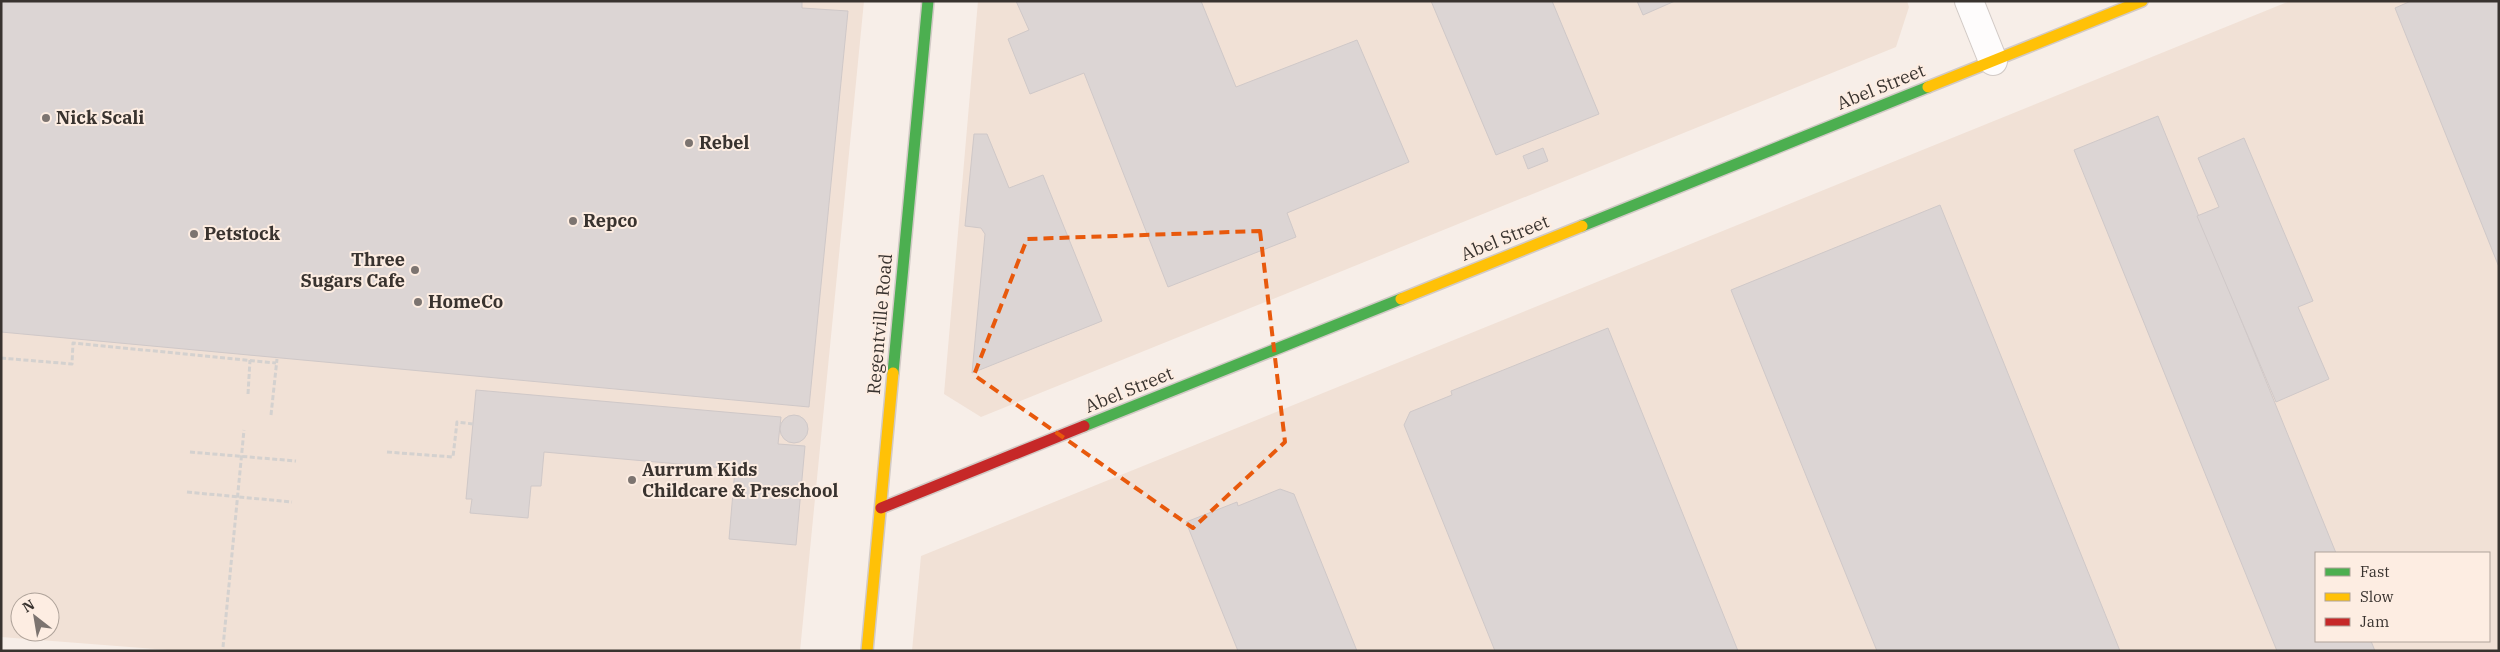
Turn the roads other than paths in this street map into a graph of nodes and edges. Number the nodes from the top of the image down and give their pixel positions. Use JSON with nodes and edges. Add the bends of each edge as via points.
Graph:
{"nodes":[{"id":1,"x":928,"y":1,"type":"edge"},
{"id":2,"x":1969,"y":1,"type":"edge"},
{"id":3,"x":2142,"y":1,"type":"edge"},
{"id":4,"x":1993,"y":61,"type":"junction"},
{"id":5,"x":881,"y":508,"type":"junction"},
{"id":6,"x":867,"y":651,"type":"edge"}],
"edges":[{"from":1,"to":5,"type":"street","name":"Regentville Road"},
{"from":2,"to":4,"type":"street"},
{"from":3,"to":4,"type":"street","name":"Abel Street"},
{"from":4,"to":5,"type":"street","name":"Abel Street"},
{"from":5,"to":6,"type":"street","name":"Regentville Road"}]}
